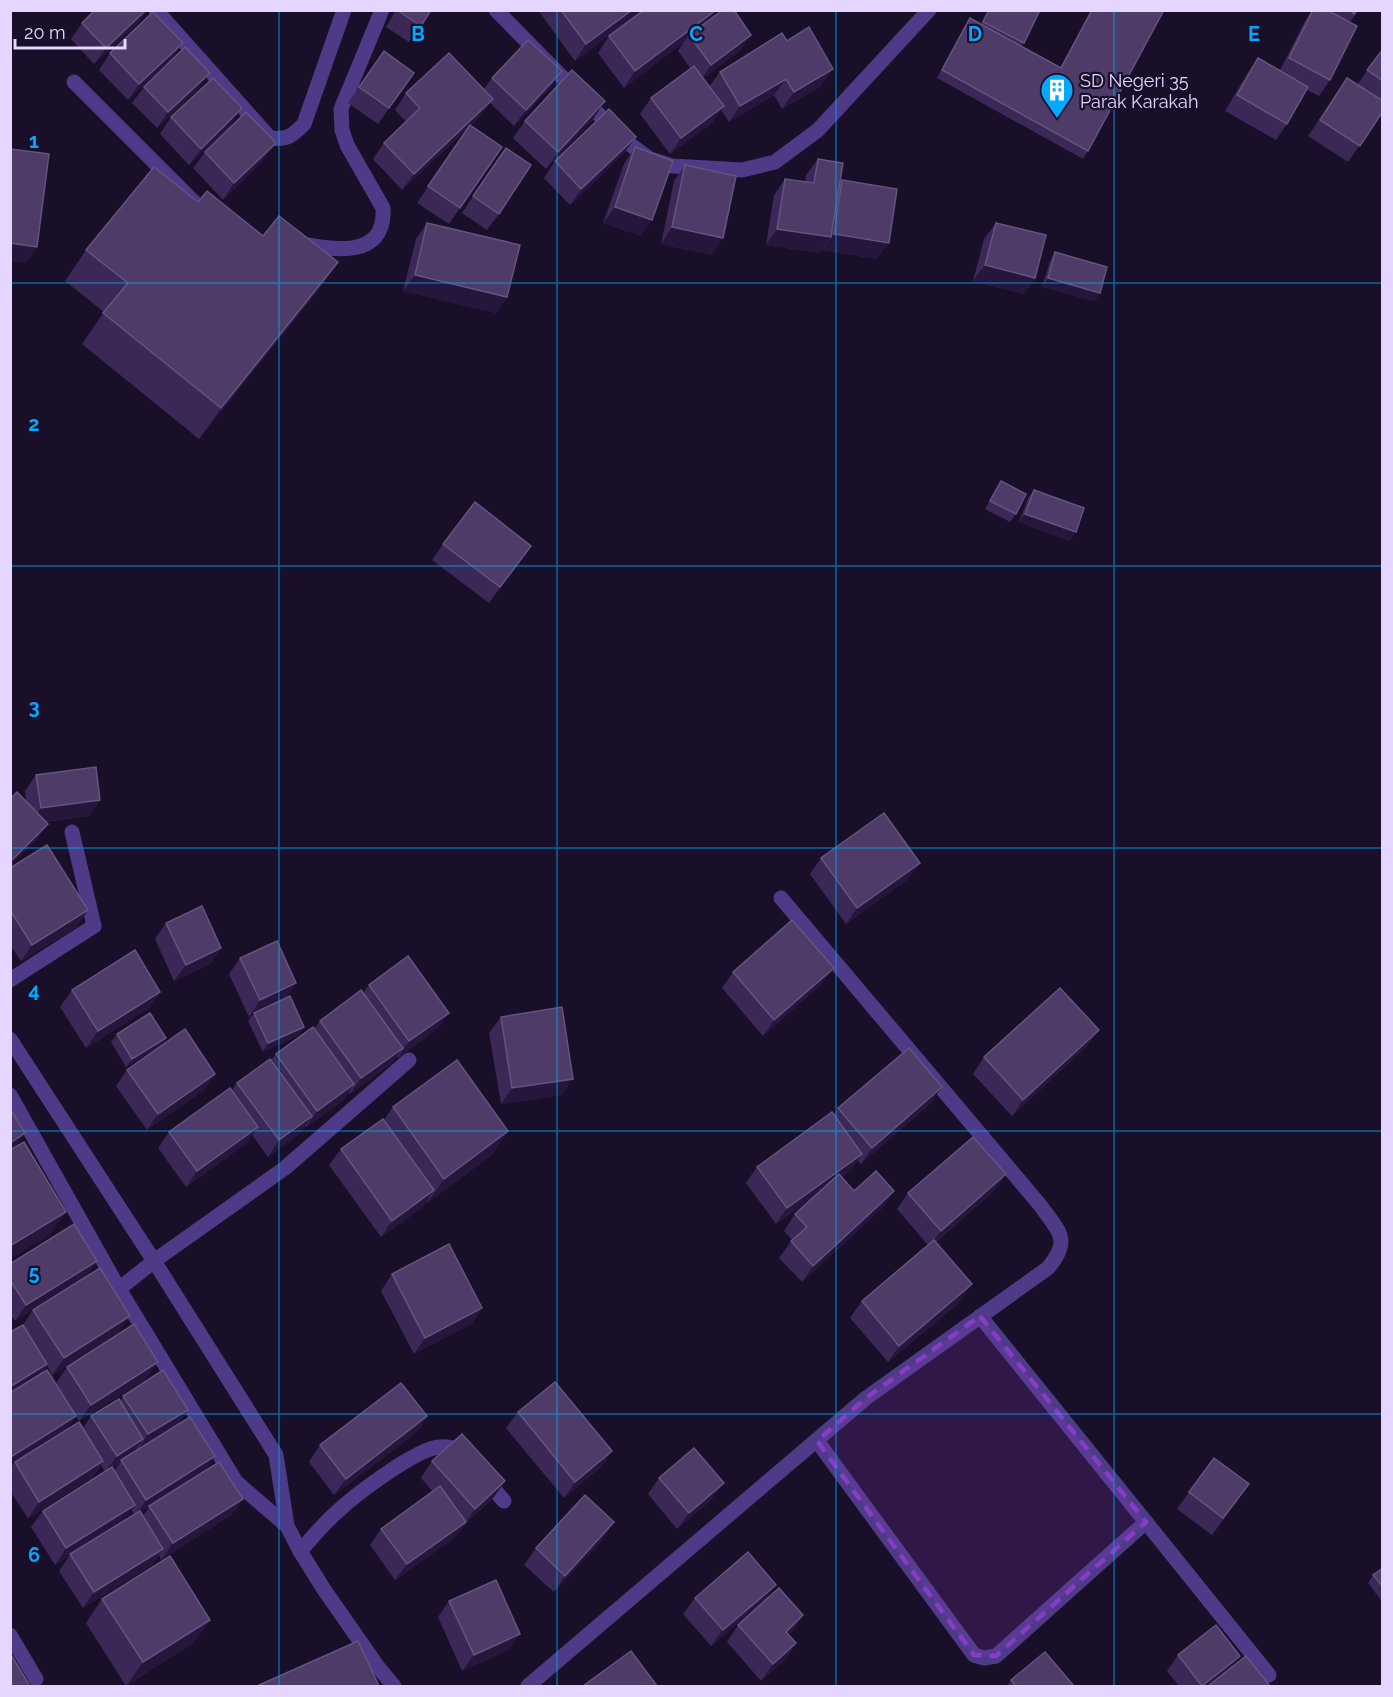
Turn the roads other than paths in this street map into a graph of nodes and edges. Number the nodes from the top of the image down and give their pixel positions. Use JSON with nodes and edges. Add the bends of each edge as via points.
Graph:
{"nodes":[{"id":1,"x":156,"y":10,"type":"edge"},
{"id":2,"x":344,"y":10,"type":"edge"},
{"id":3,"x":382,"y":10,"type":"edge"},
{"id":4,"x":496,"y":10,"type":"edge"},
{"id":5,"x":929,"y":10,"type":"edge"},
{"id":6,"x":74,"y":82,"type":"dead end"},
{"id":7,"x":207,"y":215,"type":"edge"},
{"id":8,"x":286,"y":241,"type":"edge"},
{"id":9,"x":72,"y":832,"type":"dead end"},
{"id":10,"x":781,"y":898,"type":"dead end"},
{"id":11,"x":10,"y":980,"type":"edge"},
{"id":12,"x":10,"y":1038,"type":"edge"},
{"id":13,"x":409,"y":1060,"type":"edge"},
{"id":14,"x":10,"y":1095,"type":"edge"},
{"id":15,"x":154,"y":1261,"type":"junction"},
{"id":16,"x":119,"y":1289,"type":"junction"},
{"id":17,"x":980,"y":1316,"type":"junction"},
{"id":18,"x":817,"y":1441,"type":"junction"},
{"id":19,"x":504,"y":1501,"type":"edge"},
{"id":20,"x":1146,"y":1522,"type":"junction"},
{"id":21,"x":286,"y":1526,"type":"junction"},
{"id":22,"x":300,"y":1551,"type":"junction"},
{"id":23,"x":10,"y":1635,"type":"edge"},
{"id":24,"x":1269,"y":1675,"type":"dead end"},
{"id":25,"x":36,"y":1679,"type":"dead end"},
{"id":26,"x":394,"y":1686,"type":"edge"},
{"id":27,"x":528,"y":1686,"type":"edge"}],
"edges":[{"from":1,"to":2,"type":"street","via":[[270,138],[283,139],[294,135],[304,124]]},
{"from":3,"to":8,"type":"street","via":[[341,110],[347,145],[383,208],[381,230],[369,242],[343,250]]},
{"from":4,"to":5,"type":"street","via":[[624,140],[650,159],[672,166],[742,170],[775,162],[818,130]]},
{"from":6,"to":7,"type":"street"},
{"from":9,"to":11,"type":"street","via":[[94,926]]},
{"from":10,"to":17,"type":"street","via":[[1040,1206],[1061,1237],[1061,1249],[1048,1268]]},
{"from":12,"to":15,"type":"street"},
{"from":13,"to":15,"type":"street","via":[[285,1168]]},
{"from":14,"to":16,"type":"street"},
{"from":15,"to":16,"type":"street"},
{"from":15,"to":21,"type":"street","via":[[276,1455]]},
{"from":16,"to":21,"type":"street","via":[[236,1482]]},
{"from":17,"to":18,"type":"street","via":[[866,1398]]},
{"from":17,"to":20,"type":"street"},
{"from":18,"to":20,"type":"street","via":[[974,1655],[984,1658],[996,1656]]},
{"from":18,"to":27,"type":"street"},
{"from":19,"to":22,"type":"street","via":[[461,1452],[439,1447],[398,1465],[339,1510]]},
{"from":20,"to":24,"type":"street"},
{"from":21,"to":22,"type":"street"},
{"from":22,"to":26,"type":"street"},
{"from":23,"to":25,"type":"street"}]}
